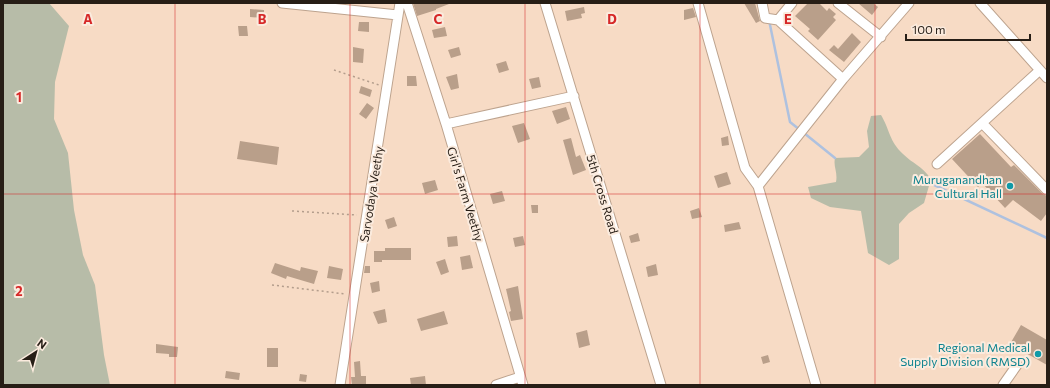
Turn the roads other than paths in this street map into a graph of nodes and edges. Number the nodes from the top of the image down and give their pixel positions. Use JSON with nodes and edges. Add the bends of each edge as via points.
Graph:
{"nodes":[{"id":1,"x":282,"y":3,"type":"edge"},
{"id":2,"x":400,"y":3,"type":"edge"},
{"id":3,"x":407,"y":3,"type":"edge"},
{"id":4,"x":545,"y":3,"type":"edge"},
{"id":5,"x":698,"y":3,"type":"edge"},
{"id":6,"x":762,"y":3,"type":"edge"},
{"id":7,"x":792,"y":3,"type":"edge"},
{"id":8,"x":838,"y":3,"type":"edge"},
{"id":9,"x":909,"y":3,"type":"edge"},
{"id":10,"x":980,"y":3,"type":"edge"},
{"id":11,"x":398,"y":15,"type":"junction"},
{"id":12,"x":778,"y":20,"type":"junction"},
{"id":13,"x":881,"y":37,"type":"junction"},
{"id":14,"x":1040,"y":70,"type":"junction"},
{"id":15,"x":1047,"y":78,"type":"edge"},
{"id":16,"x":843,"y":79,"type":"junction"},
{"id":17,"x":574,"y":96,"type":"junction"},
{"id":18,"x":982,"y":123,"type":"junction"},
{"id":19,"x":446,"y":124,"type":"junction"},
{"id":20,"x":937,"y":164,"type":"dead end"},
{"id":21,"x":758,"y":186,"type":"junction"},
{"id":22,"x":1047,"y":190,"type":"edge"},
{"id":23,"x":1017,"y":365,"type":"dead end"},
{"id":24,"x":522,"y":381,"type":"edge"},
{"id":25,"x":340,"y":385,"type":"edge"},
{"id":26,"x":496,"y":385,"type":"edge"},
{"id":27,"x":661,"y":385,"type":"edge"},
{"id":28,"x":816,"y":385,"type":"edge"},
{"id":29,"x":1003,"y":385,"type":"edge"}],
"edges":[{"from":1,"to":11,"type":"street"},
{"from":2,"to":11,"type":"street","name":"Sarvodaya Veethy"},
{"from":3,"to":19,"type":"street","name":"Girl's Farm Veethy"},
{"from":4,"to":17,"type":"street","name":"5th Cross Road"},
{"from":5,"to":21,"type":"street","via":[[746,168]]},
{"from":6,"to":12,"type":"street","via":[[765,18]]},
{"from":7,"to":12,"type":"street"},
{"from":8,"to":13,"type":"street"},
{"from":9,"to":13,"type":"street"},
{"from":10,"to":14,"type":"street"},
{"from":11,"to":25,"type":"street","name":"Sarvodaya Veethy"},
{"from":12,"to":16,"type":"street"},
{"from":13,"to":16,"type":"street"},
{"from":14,"to":15,"type":"street"},
{"from":14,"to":18,"type":"street"},
{"from":16,"to":21,"type":"street"},
{"from":17,"to":19,"type":"street"},
{"from":17,"to":27,"type":"street","name":"5th Cross Road"},
{"from":18,"to":20,"type":"street"},
{"from":18,"to":22,"type":"street"},
{"from":19,"to":24,"type":"street","name":"Girl's Farm Veethy"},
{"from":21,"to":28,"type":"street"},
{"from":23,"to":29,"type":"street"},
{"from":24,"to":26,"type":"street"}]}
